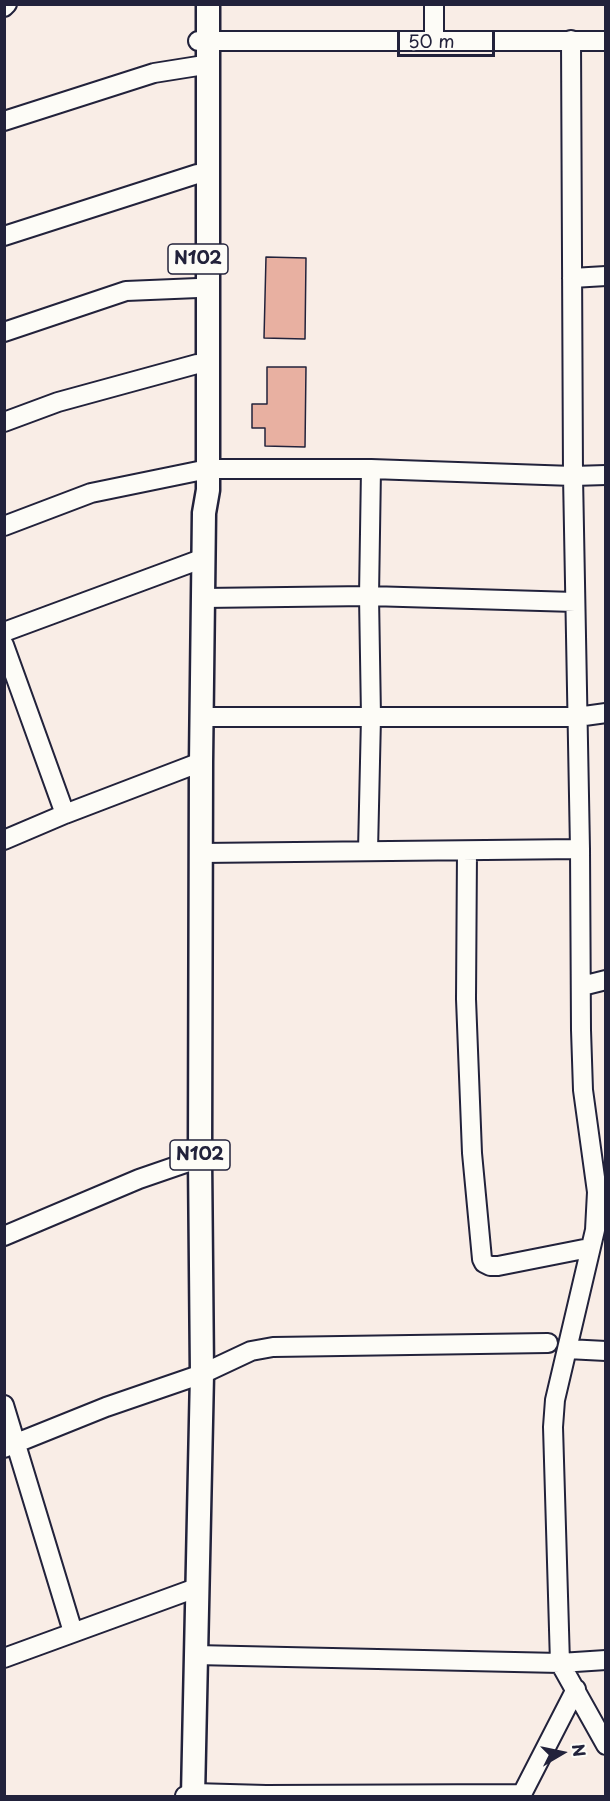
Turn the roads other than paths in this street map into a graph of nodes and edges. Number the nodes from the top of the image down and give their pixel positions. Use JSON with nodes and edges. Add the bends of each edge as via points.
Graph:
{"nodes":[{"id":1,"x":198,"y":4,"type":"edge"},
{"id":2,"x":208,"y":4,"type":"edge"},
{"id":3,"x":434,"y":4,"type":"edge"},
{"id":4,"x":434,"y":40,"type":"junction"},
{"id":5,"x":571,"y":40,"type":"junction"},
{"id":6,"x":203,"y":41,"type":"junction"},
{"id":7,"x":606,"y":41,"type":"edge"},
{"id":8,"x":198,"y":66,"type":"junction"},
{"id":9,"x":4,"y":121,"type":"edge"},
{"id":10,"x":197,"y":174,"type":"junction"},
{"id":11,"x":4,"y":236,"type":"edge"},
{"id":12,"x":606,"y":276,"type":"edge"},
{"id":13,"x":572,"y":278,"type":"junction"},
{"id":14,"x":198,"y":288,"type":"junction"},
{"id":15,"x":4,"y":332,"type":"edge"},
{"id":16,"x":197,"y":364,"type":"junction"},
{"id":17,"x":4,"y":422,"type":"edge"},
{"id":18,"x":371,"y":469,"type":"junction"},
{"id":19,"x":202,"y":470,"type":"junction"},
{"id":20,"x":606,"y":475,"type":"edge"},
{"id":21,"x":573,"y":476,"type":"junction"},
{"id":22,"x":4,"y":526,"type":"edge"},
{"id":23,"x":204,"y":558,"type":"junction"},
{"id":24,"x":369,"y":596,"type":"junction"},
{"id":25,"x":203,"y":598,"type":"junction"},
{"id":26,"x":575,"y":602,"type":"junction"},
{"id":27,"x":4,"y":632,"type":"edge"},
{"id":28,"x":4,"y":645,"type":"edge"},
{"id":29,"x":606,"y":713,"type":"edge"},
{"id":30,"x":201,"y":717,"type":"junction"},
{"id":31,"x":371,"y":717,"type":"junction"},
{"id":32,"x":577,"y":717,"type":"junction"},
{"id":33,"x":201,"y":762,"type":"junction"},
{"id":34,"x":65,"y":814,"type":"junction"},
{"id":35,"x":4,"y":840,"type":"edge"},
{"id":36,"x":580,"y":849,"type":"junction"},
{"id":37,"x":368,"y":851,"type":"junction"},
{"id":38,"x":467,"y":851,"type":"junction"},
{"id":39,"x":201,"y":853,"type":"junction"},
{"id":40,"x":606,"y":980,"type":"edge"},
{"id":41,"x":582,"y":986,"type":"junction"},
{"id":42,"x":200,"y":1158,"type":"junction"},
{"id":43,"x":601,"y":1192,"type":"edge"},
{"id":44,"x":600,"y":1231,"type":"edge"},
{"id":45,"x":4,"y":1236,"type":"edge"},
{"id":46,"x":589,"y":1248,"type":"junction"},
{"id":47,"x":548,"y":1343,"type":"dead end"},
{"id":48,"x":567,"y":1349,"type":"junction"},
{"id":49,"x":606,"y":1351,"type":"edge"},
{"id":50,"x":202,"y":1374,"type":"junction"},
{"id":51,"x":4,"y":1405,"type":"edge"},
{"id":52,"x":11,"y":1445,"type":"edge"},
{"id":53,"x":196,"y":1588,"type":"junction"},
{"id":54,"x":73,"y":1632,"type":"junction"},
{"id":55,"x":195,"y":1655,"type":"junction"},
{"id":56,"x":4,"y":1658,"type":"edge"},
{"id":57,"x":606,"y":1660,"type":"edge"},
{"id":58,"x":560,"y":1663,"type":"junction"},
{"id":59,"x":576,"y":1689,"type":"junction"},
{"id":60,"x":606,"y":1745,"type":"edge"},
{"id":61,"x":190,"y":1795,"type":"edge"},
{"id":62,"x":522,"y":1795,"type":"edge"}],
"edges":[{"from":1,"to":6,"type":"main road","number":"N102"},
{"from":2,"to":6,"type":"main road","number":"N102"},
{"from":3,"to":4,"type":"street"},
{"from":4,"to":5,"type":"street"},
{"from":4,"to":6,"type":"street"},
{"from":5,"to":7,"type":"street"},
{"from":5,"to":13,"type":"street"},
{"from":6,"to":8,"type":"main road","number":"N102"},
{"from":6,"to":19,"type":"main road","number":"N102"},
{"from":8,"to":9,"type":"street","via":[[154,73]]},
{"from":8,"to":10,"type":"main road","number":"N102"},
{"from":10,"to":11,"type":"street"},
{"from":10,"to":14,"type":"main road","number":"N102"},
{"from":12,"to":13,"type":"street"},
{"from":13,"to":21,"type":"street"},
{"from":14,"to":15,"type":"street","via":[[126,291]]},
{"from":14,"to":16,"type":"main road","number":"N102"},
{"from":16,"to":17,"type":"street","via":[[58,402]]},
{"from":16,"to":19,"type":"main road","number":"N102"},
{"from":18,"to":19,"type":"street"},
{"from":18,"to":21,"type":"street"},
{"from":18,"to":24,"type":"street"},
{"from":19,"to":22,"type":"street","via":[[91,492]]},
{"from":19,"to":23,"type":"main road","number":"N102","via":[[197,491],[204,513]]},
{"from":20,"to":21,"type":"street"},
{"from":21,"to":26,"type":"street"},
{"from":23,"to":25,"type":"main road","number":"N102"},
{"from":23,"to":27,"type":"street"},
{"from":24,"to":25,"type":"street"},
{"from":24,"to":26,"type":"street"},
{"from":24,"to":31,"type":"street"},
{"from":25,"to":30,"type":"main road","number":"N102"},
{"from":26,"to":32,"type":"street"},
{"from":28,"to":34,"type":"street"},
{"from":29,"to":32,"type":"street"},
{"from":30,"to":31,"type":"street"},
{"from":30,"to":33,"type":"main road","number":"N102"},
{"from":31,"to":32,"type":"street"},
{"from":31,"to":37,"type":"street"},
{"from":32,"to":36,"type":"street"},
{"from":33,"to":34,"type":"street"},
{"from":33,"to":39,"type":"main road","number":"N102"},
{"from":34,"to":35,"type":"street"},
{"from":36,"to":38,"type":"street"},
{"from":36,"to":41,"type":"street"},
{"from":37,"to":38,"type":"street"},
{"from":37,"to":39,"type":"street"},
{"from":38,"to":46,"type":"street","via":[[466,999],[472,1153],[482,1259],[490,1266],[498,1266]]},
{"from":39,"to":42,"type":"main road","number":"N102"},
{"from":40,"to":41,"type":"street"},
{"from":41,"to":43,"type":"street","via":[[584,1090]]},
{"from":42,"to":45,"type":"street","via":[[139,1179]]},
{"from":42,"to":50,"type":"main road","number":"N102"},
{"from":43,"to":44,"type":"street"},
{"from":44,"to":46,"type":"street"},
{"from":46,"to":48,"type":"street"},
{"from":47,"to":50,"type":"street","via":[[273,1347],[251,1351]]},
{"from":48,"to":49,"type":"street"},
{"from":48,"to":58,"type":"street","via":[[553,1427]]},
{"from":50,"to":52,"type":"street"},
{"from":50,"to":53,"type":"main road","number":"N102"},
{"from":51,"to":52,"type":"street"},
{"from":52,"to":54,"type":"street"},
{"from":53,"to":54,"type":"street"},
{"from":53,"to":55,"type":"main road","number":"N102"},
{"from":54,"to":56,"type":"street"},
{"from":55,"to":58,"type":"street"},
{"from":55,"to":61,"type":"main road","number":"N102"},
{"from":57,"to":58,"type":"street"},
{"from":58,"to":59,"type":"street"},
{"from":59,"to":60,"type":"street"},
{"from":59,"to":62,"type":"street"},
{"from":61,"to":62,"type":"street"}]}
